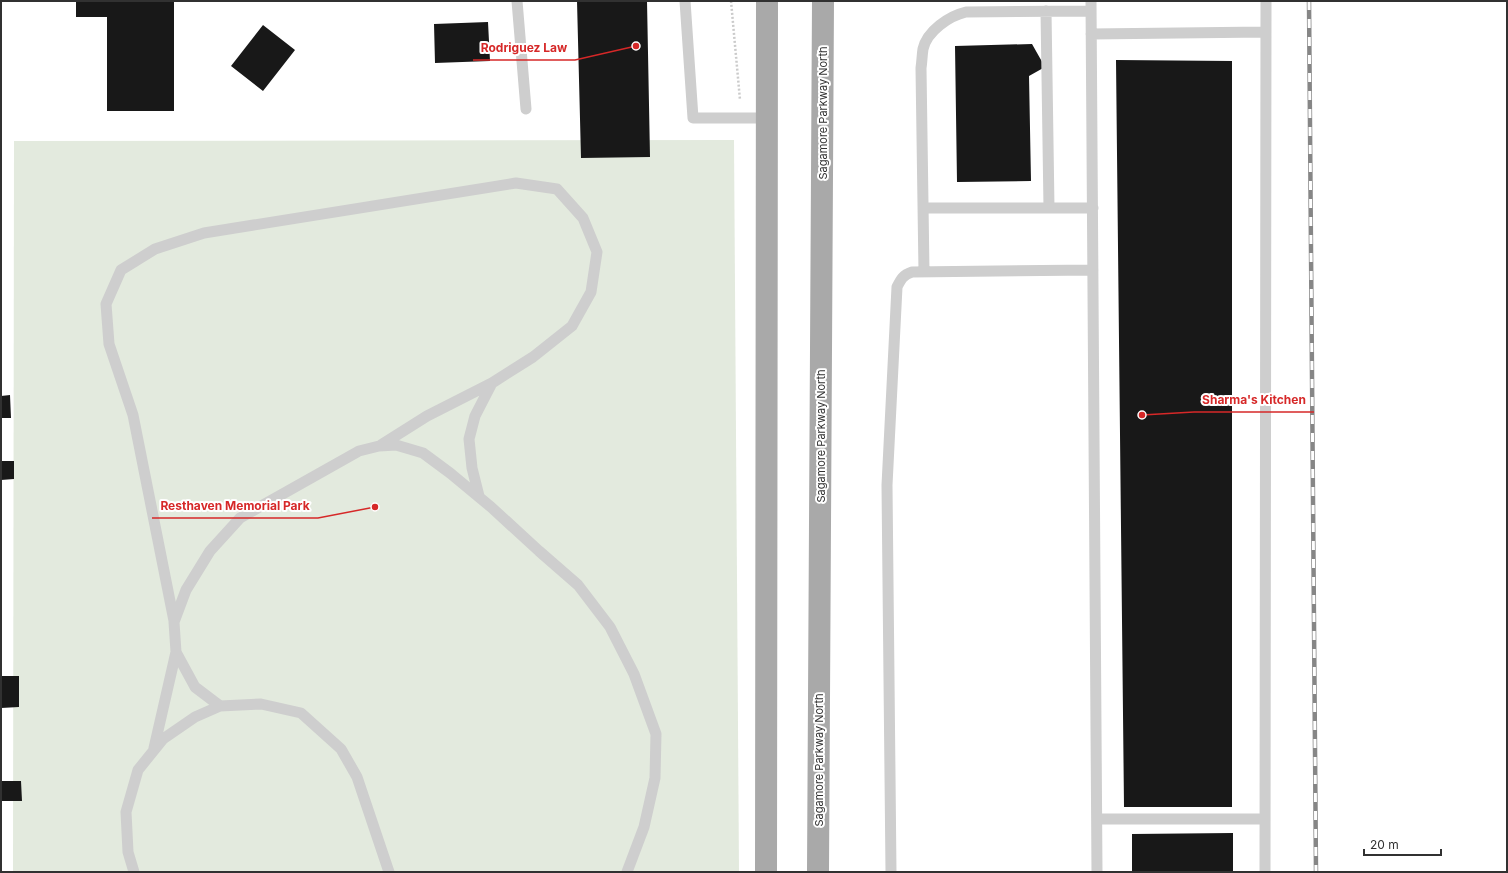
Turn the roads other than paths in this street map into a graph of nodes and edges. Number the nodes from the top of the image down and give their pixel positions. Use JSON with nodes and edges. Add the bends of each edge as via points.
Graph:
{"nodes":[{"id":1,"x":517,"y":1,"type":"edge"},
{"id":2,"x":685,"y":1,"type":"edge"},
{"id":3,"x":767,"y":1,"type":"edge"},
{"id":4,"x":824,"y":1,"type":"edge"},
{"id":5,"x":1266,"y":1,"type":"edge"},
{"id":6,"x":1091,"y":6,"type":"edge"},
{"id":7,"x":1046,"y":11,"type":"junction"},
{"id":8,"x":1265,"y":32,"type":"junction"},
{"id":9,"x":1091,"y":34,"type":"junction"},
{"id":10,"x":526,"y":109,"type":"dead end"},
{"id":11,"x":767,"y":118,"type":"junction"},
{"id":12,"x":923,"y":208,"type":"junction"},
{"id":13,"x":1049,"y":208,"type":"junction"},
{"id":14,"x":1092,"y":208,"type":"junction"},
{"id":15,"x":1093,"y":270,"type":"junction"},
{"id":16,"x":924,"y":272,"type":"junction"},
{"id":17,"x":492,"y":383,"type":"junction"},
{"id":18,"x":379,"y":446,"type":"junction"},
{"id":19,"x":479,"y":496,"type":"junction"},
{"id":20,"x":174,"y":622,"type":"junction"},
{"id":21,"x":176,"y":652,"type":"junction"},
{"id":22,"x":220,"y":706,"type":"junction"},
{"id":23,"x":154,"y":751,"type":"junction"},
{"id":24,"x":1097,"y":819,"type":"junction"},
{"id":25,"x":1265,"y":819,"type":"junction"},
{"id":26,"x":134,"y":872,"type":"edge"},
{"id":27,"x":389,"y":872,"type":"edge"},
{"id":28,"x":627,"y":872,"type":"edge"},
{"id":29,"x":766,"y":872,"type":"edge"},
{"id":30,"x":818,"y":872,"type":"edge"},
{"id":31,"x":891,"y":872,"type":"edge"},
{"id":32,"x":1098,"y":872,"type":"edge"},
{"id":33,"x":1265,"y":872,"type":"edge"}],
"edges":[{"from":1,"to":10,"type":"lane"},
{"from":2,"to":11,"type":"lane","via":[[693,118]]},
{"from":3,"to":11,"type":"main road"},
{"from":4,"to":30,"type":"main road","name":"Sagamore Parkway North"},
{"from":5,"to":8,"type":"lane"},
{"from":6,"to":7,"type":"lane"},
{"from":6,"to":9,"type":"lane"},
{"from":7,"to":12,"type":"lane","via":[[966,12],[946,20],[932,33],[923,48],[921,68]]},
{"from":7,"to":13,"type":"lane"},
{"from":8,"to":9,"type":"lane"},
{"from":8,"to":25,"type":"lane"},
{"from":9,"to":14,"type":"lane"},
{"from":11,"to":29,"type":"main road"},
{"from":12,"to":13,"type":"lane"},
{"from":12,"to":16,"type":"lane"},
{"from":13,"to":14,"type":"lane"},
{"from":14,"to":15,"type":"lane"},
{"from":15,"to":16,"type":"lane"},
{"from":15,"to":24,"type":"lane"},
{"from":16,"to":31,"type":"lane","via":[[905,274],[897,287],[887,485]]},
{"from":17,"to":18,"type":"lane","via":[[427,416]]},
{"from":17,"to":19,"type":"lane","via":[[474,416],[469,439],[472,468]]},
{"from":17,"to":20,"type":"lane","via":[[533,357],[572,326],[591,292],[597,252],[582,218],[558,190],[516,183],[204,233],[155,249],[121,270],[106,304],[109,344],[133,415]]},
{"from":18,"to":19,"type":"lane","via":[[396,445],[422,453]]},
{"from":18,"to":20,"type":"lane","via":[[353,454],[240,518],[210,551],[186,590]]},
{"from":19,"to":28,"type":"lane","via":[[578,585],[610,627],[634,674],[656,734],[655,778],[644,827]]},
{"from":20,"to":21,"type":"lane"},
{"from":21,"to":22,"type":"lane","via":[[195,687]]},
{"from":21,"to":23,"type":"lane"},
{"from":22,"to":23,"type":"lane","via":[[195,717],[163,739]]},
{"from":22,"to":27,"type":"lane","via":[[261,704],[301,713],[341,749],[357,777]]},
{"from":23,"to":26,"type":"lane","via":[[138,770],[126,812],[128,852]]},
{"from":24,"to":25,"type":"lane"},
{"from":24,"to":32,"type":"lane"},
{"from":25,"to":33,"type":"lane"}]}
